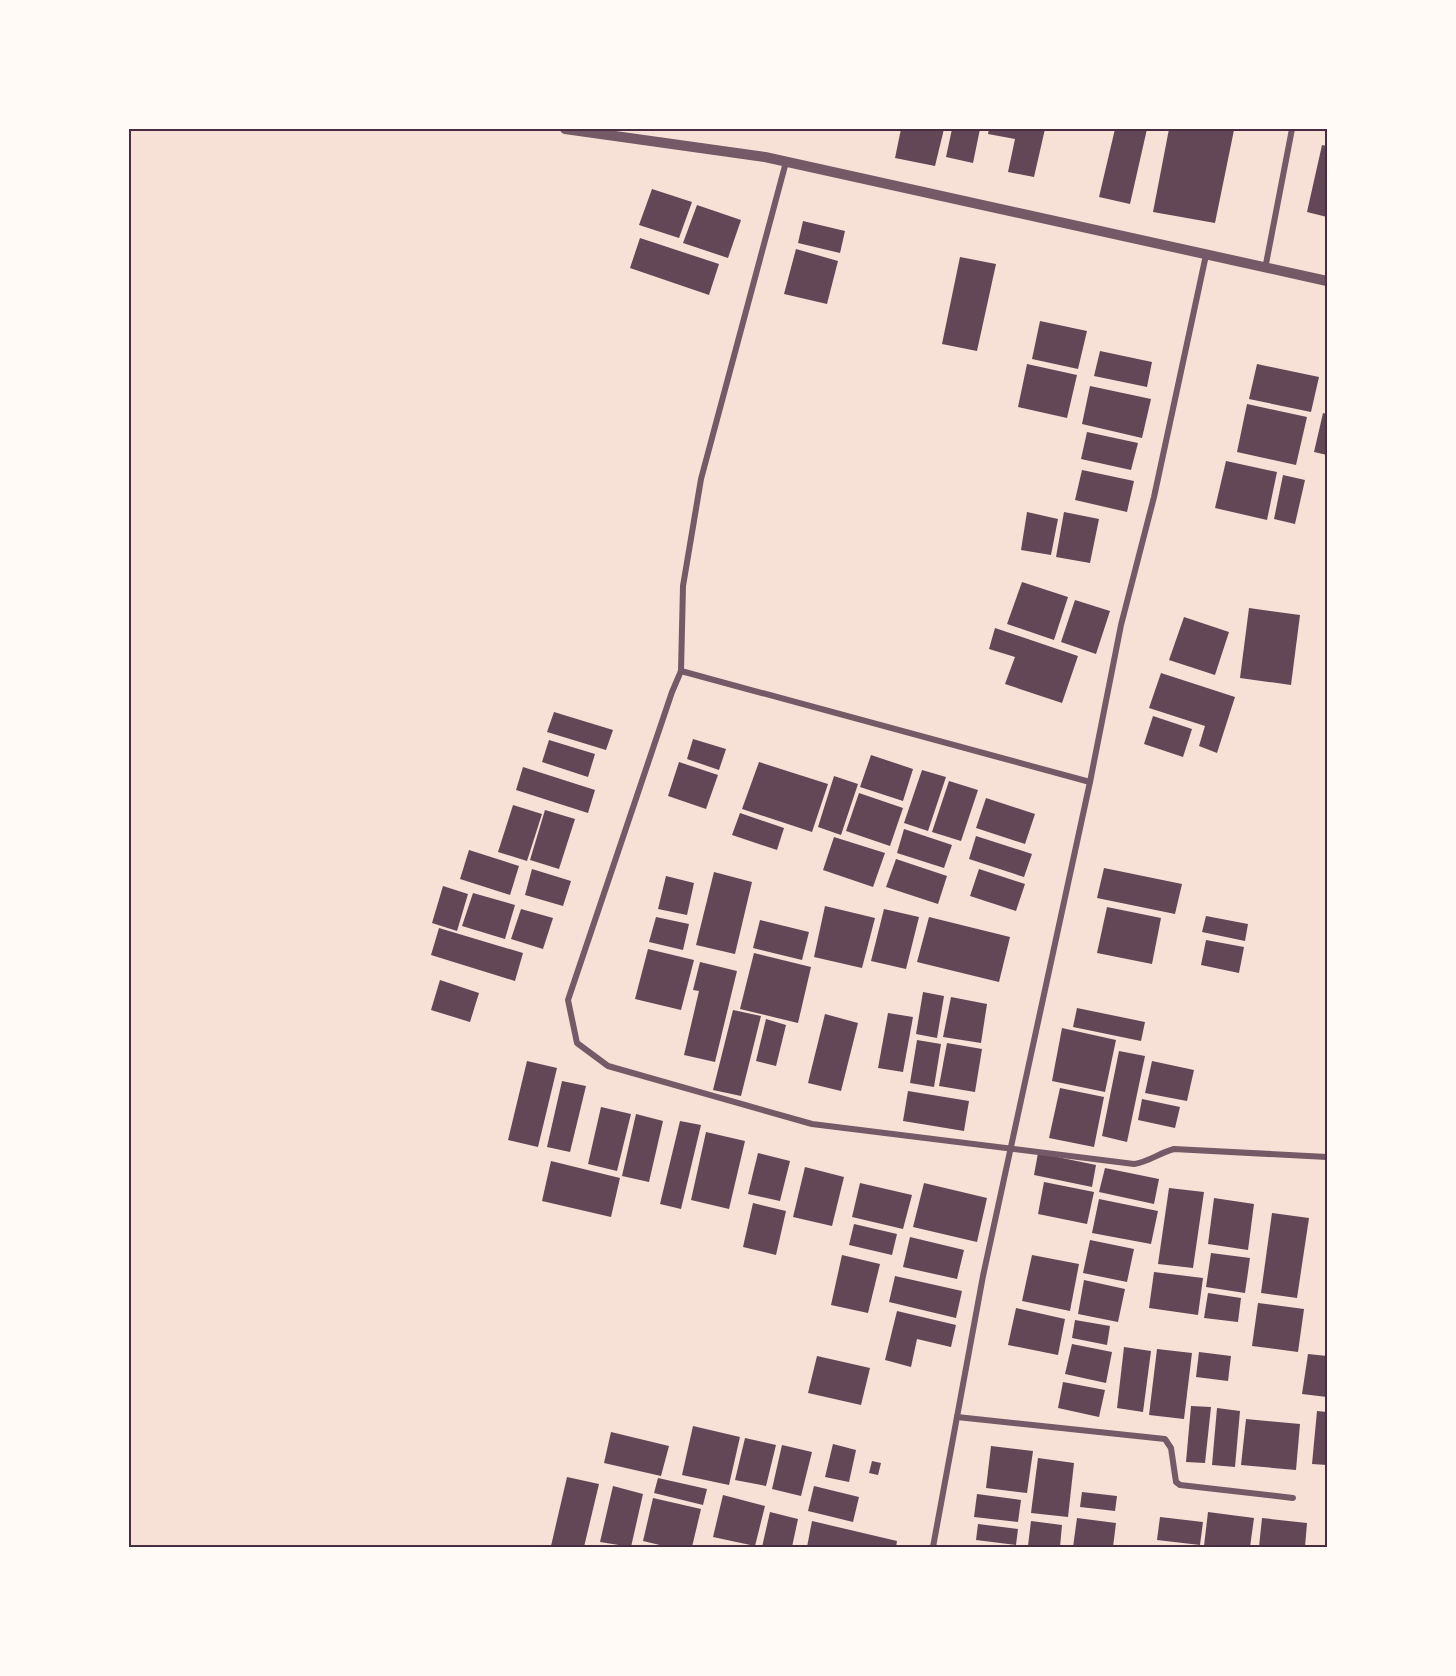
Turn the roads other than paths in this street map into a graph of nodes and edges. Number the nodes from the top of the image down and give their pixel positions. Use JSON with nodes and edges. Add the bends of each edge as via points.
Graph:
{"nodes":[{"id":1,"x":565,"y":129,"type":"edge"},
{"id":2,"x":1292,"y":129,"type":"edge"},
{"id":3,"x":786,"y":162,"type":"junction"},
{"id":4,"x":1206,"y":255,"type":"junction"},
{"id":5,"x":1265,"y":269,"type":"junction"},
{"id":6,"x":1327,"y":281,"type":"edge"},
{"id":7,"x":681,"y":671,"type":"junction"},
{"id":8,"x":1090,"y":782,"type":"junction"},
{"id":9,"x":1012,"y":1147,"type":"junction"},
{"id":10,"x":1327,"y":1157,"type":"edge"},
{"id":11,"x":957,"y":1418,"type":"junction"},
{"id":12,"x":1293,"y":1498,"type":"dead end"},
{"id":13,"x":933,"y":1547,"type":"edge"}],
"edges":[{"from":1,"to":3,"type":"street"},
{"from":2,"to":5,"type":"street"},
{"from":3,"to":4,"type":"street"},
{"from":3,"to":7,"type":"street","via":[[701,479],[683,586]]},
{"from":4,"to":5,"type":"street"},
{"from":4,"to":8,"type":"street","via":[[1154,497],[1121,625]]},
{"from":5,"to":6,"type":"street"},
{"from":7,"to":8,"type":"street"},
{"from":7,"to":9,"type":"street","via":[[568,1000],[577,1043],[608,1066],[812,1124]]},
{"from":8,"to":9,"type":"street"},
{"from":9,"to":10,"type":"street","via":[[1134,1164],[1174,1149]]},
{"from":9,"to":11,"type":"street"},
{"from":11,"to":12,"type":"street","via":[[1165,1440],[1171,1448],[1176,1482],[1180,1485]]},
{"from":11,"to":13,"type":"street"}]}
